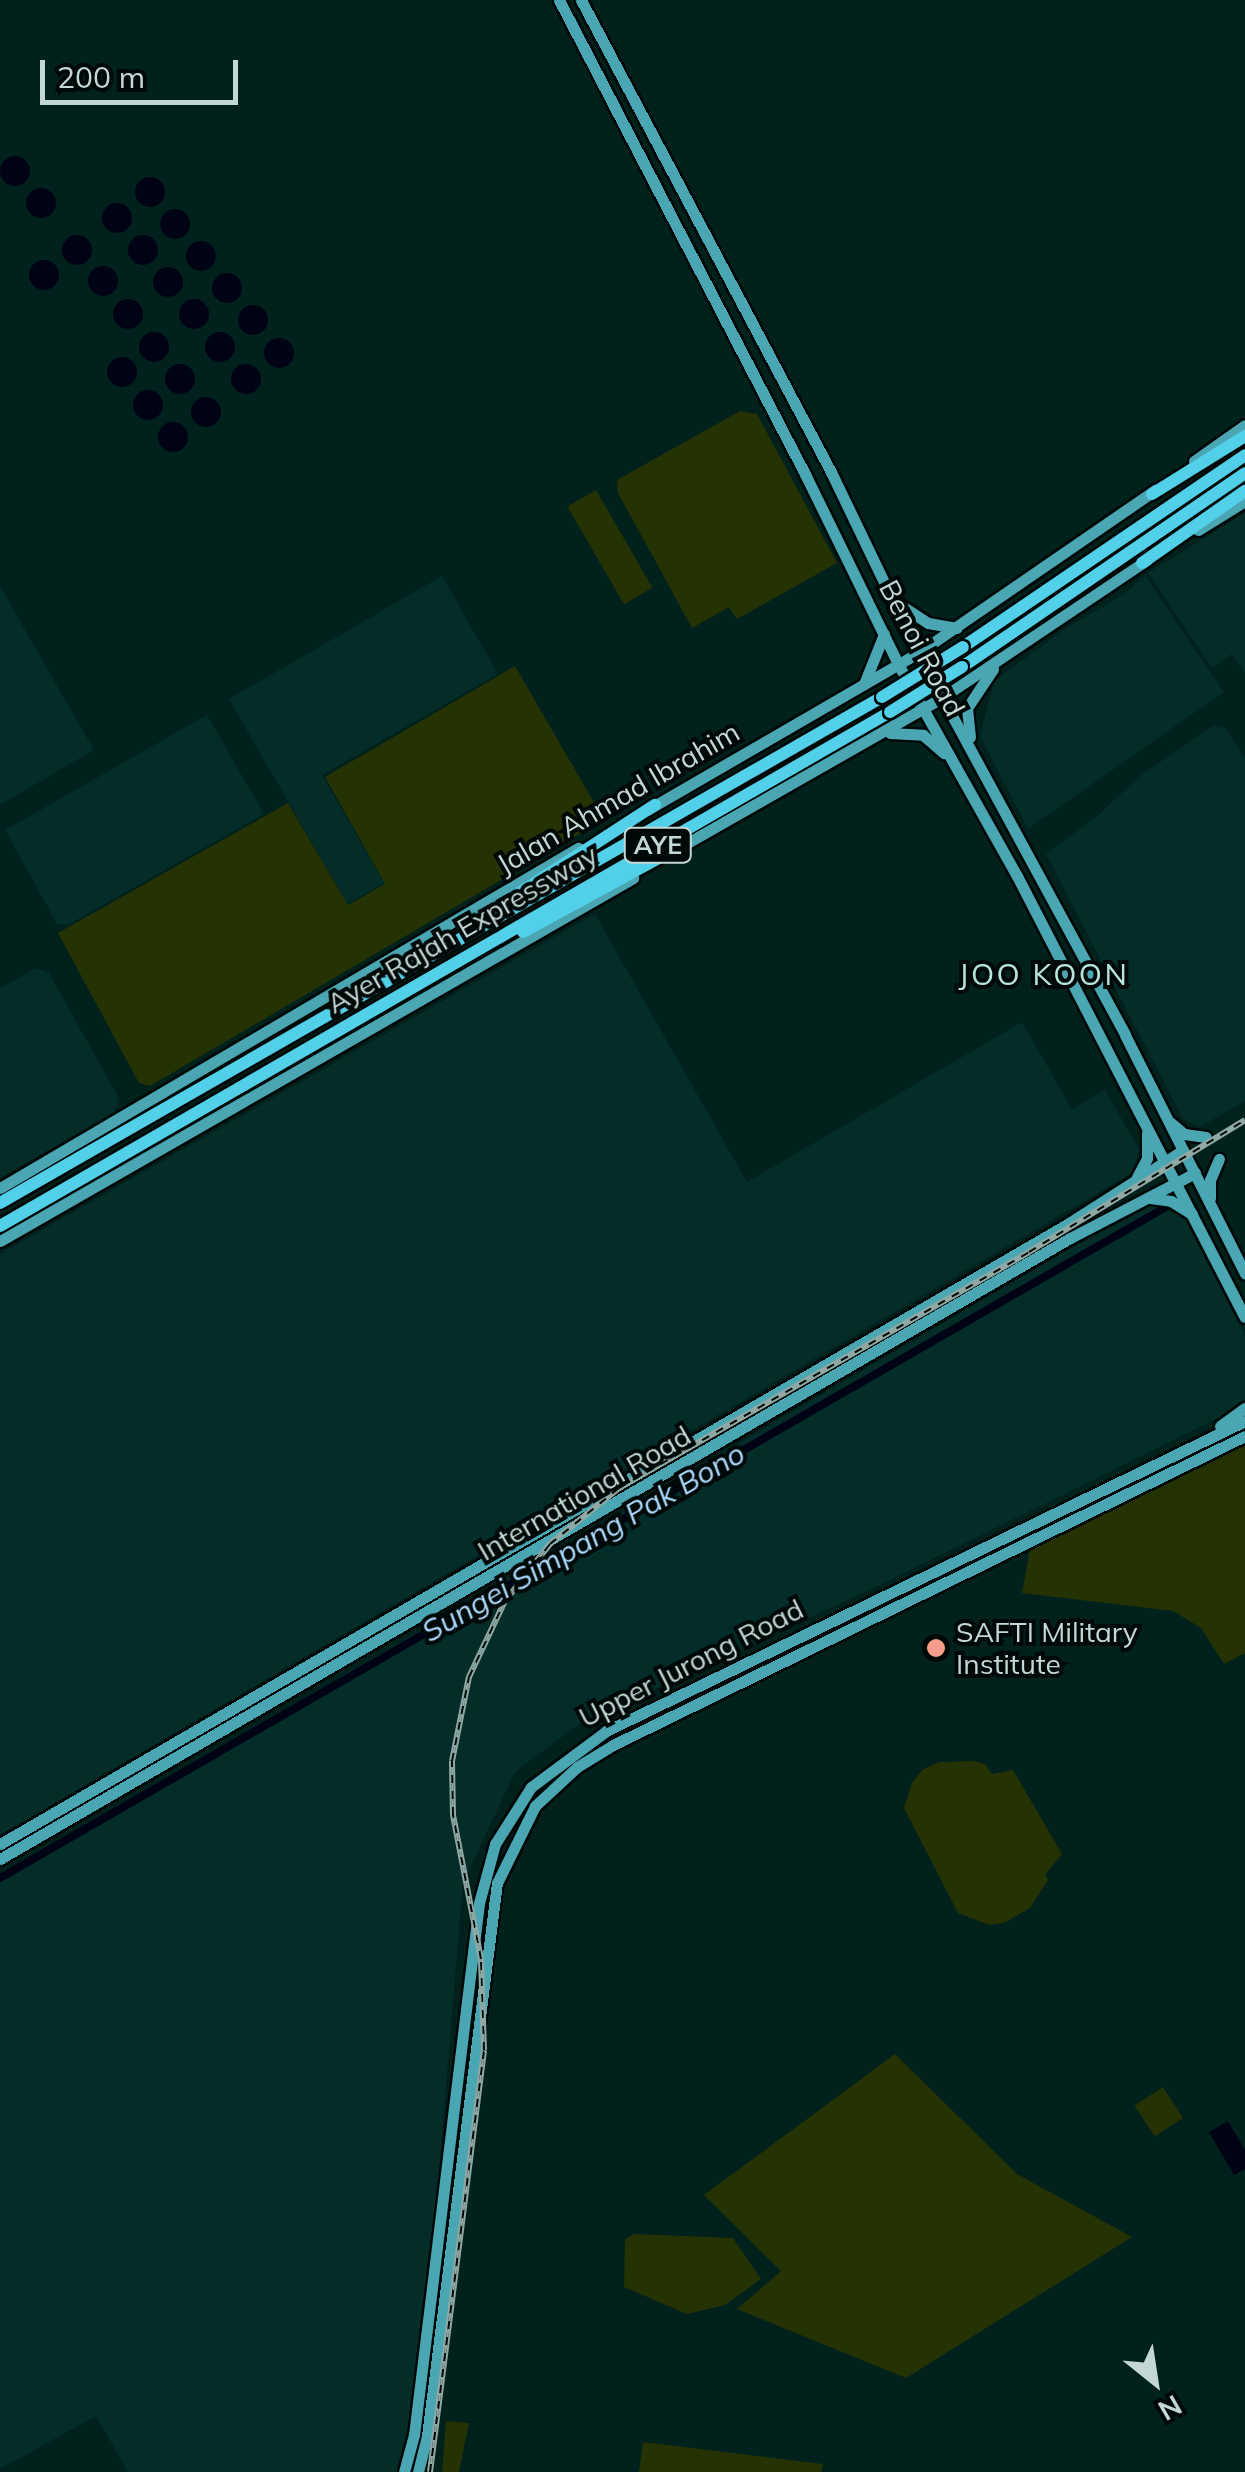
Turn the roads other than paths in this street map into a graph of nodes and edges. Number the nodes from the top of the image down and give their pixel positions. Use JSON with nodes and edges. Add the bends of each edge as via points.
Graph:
{"nodes":[{"id":1,"x":559,"y":0,"type":"edge"},
{"id":2,"x":581,"y":0,"type":"edge"},
{"id":3,"x":1245,"y":426,"type":"edge"},
{"id":4,"x":1245,"y":436,"type":"edge"},
{"id":5,"x":1245,"y":455,"type":"edge"},
{"id":6,"x":1245,"y":472,"type":"edge"},
{"id":7,"x":1245,"y":491,"type":"edge"},
{"id":8,"x":1152,"y":494,"type":"junction"},
{"id":9,"x":1245,"y":501,"type":"edge"},
{"id":10,"x":1142,"y":563,"type":"junction"},
{"id":11,"x":890,"y":598,"type":"junction"},
{"id":12,"x":957,"y":628,"type":"junction"},
{"id":13,"x":884,"y":634,"type":"junction"},
{"id":14,"x":1002,"y":658,"type":"junction"},
{"id":15,"x":898,"y":664,"type":"junction"},
{"id":16,"x":965,"y":674,"type":"junction"},
{"id":17,"x":923,"y":684,"type":"junction"},
{"id":18,"x":861,"y":687,"type":"junction"},
{"id":19,"x":892,"y":719,"type":"junction"},
{"id":20,"x":878,"y":736,"type":"junction"},
{"id":21,"x":980,"y":764,"type":"junction"},
{"id":22,"x":968,"y":784,"type":"junction"},
{"id":23,"x":655,"y":805,"type":"junction"},
{"id":24,"x":686,"y":843,"type":"junction"},
{"id":25,"x":487,"y":921,"type":"junction"},
{"id":26,"x":426,"y":979,"type":"junction"},
{"id":27,"x":1160,"y":1107,"type":"junction"},
{"id":28,"x":1146,"y":1124,"type":"junction"},
{"id":29,"x":1206,"y":1137,"type":"dead end"},
{"id":30,"x":1183,"y":1150,"type":"junction"},
{"id":31,"x":1219,"y":1159,"type":"dead end"},
{"id":32,"x":1166,"y":1162,"type":"junction"},
{"id":33,"x":1195,"y":1173,"type":"junction"},
{"id":34,"x":1176,"y":1183,"type":"junction"},
{"id":35,"x":0,"y":1188,"type":"edge"},
{"id":36,"x":1122,"y":1189,"type":"junction"},
{"id":37,"x":1146,"y":1199,"type":"junction"},
{"id":38,"x":0,"y":1204,"type":"edge"},
{"id":39,"x":1211,"y":1205,"type":"junction"},
{"id":40,"x":1192,"y":1214,"type":"junction"},
{"id":41,"x":0,"y":1226,"type":"edge"},
{"id":42,"x":0,"y":1241,"type":"edge"},
{"id":43,"x":1245,"y":1274,"type":"edge"},
{"id":44,"x":1245,"y":1317,"type":"edge"},
{"id":45,"x":1245,"y":1408,"type":"edge"},
{"id":46,"x":1245,"y":1420,"type":"edge"},
{"id":47,"x":1245,"y":1436,"type":"edge"},
{"id":48,"x":1196,"y":1444,"type":"junction"},
{"id":49,"x":1138,"y":1472,"type":"junction"},
{"id":50,"x":1150,"y":1482,"type":"junction"},
{"id":51,"x":803,"y":1635,"type":"junction"},
{"id":52,"x":818,"y":1647,"type":"junction"},
{"id":53,"x":0,"y":1844,"type":"edge"},
{"id":54,"x":0,"y":1858,"type":"edge"},
{"id":55,"x":404,"y":2472,"type":"edge"},
{"id":56,"x":418,"y":2472,"type":"edge"}],
"edges":[{"from":1,"to":13,"type":"main road","name":"Benoi Road"},
{"from":2,"to":11,"type":"main road","name":"Benoi Road","via":[[831,472]]},
{"from":3,"to":8,"type":"main road","name":"Jalan Ahmad Ibrahim"},
{"from":4,"to":8,"type":"highway"},
{"from":5,"to":25,"type":"highway","name":"Ayer Rajah Expressway","number":"AYE","bridge":true,"via":[[882,698]]},
{"from":6,"to":16,"type":"highway","name":"Ayer Rajah Expressway","number":"AYE"},
{"from":7,"to":10,"type":"highway"},
{"from":8,"to":12,"type":"main road","name":"Jalan Ahmad Ibrahim"},
{"from":9,"to":10,"type":"main road","name":"Jalan Ahmad Ibrahim"},
{"from":10,"to":14,"type":"main road","name":"Jalan Ahmad Ibrahim"},
{"from":11,"to":12,"type":"main road","via":[[928,622]]},
{"from":11,"to":17,"type":"main road","name":"Benoi Road"},
{"from":12,"to":17,"type":"main road","name":"Jalan Ahmad Ibrahim"},
{"from":12,"to":17,"type":"main road"},
{"from":13,"to":15,"type":"main road","name":"Benoi Road"},
{"from":13,"to":18,"type":"main road"},
{"from":14,"to":16,"type":"main road","name":"Jalan Ahmad Ibrahim"},
{"from":14,"to":21,"type":"main road","via":[[968,708],[967,728]]},
{"from":15,"to":17,"type":"main road","name":"Jalan Ahmad Ibrahim"},
{"from":15,"to":17,"type":"main road","name":"Benoi Road"},
{"from":15,"to":18,"type":"main road","name":"Jalan Ahmad Ibrahim"},
{"from":16,"to":17,"type":"main road","name":"Jalan Ahmad Ibrahim"},
{"from":16,"to":19,"type":"highway","name":"Ayer Rajah Expressway","number":"AYE","bridge":true},
{"from":17,"to":18,"type":"main road"},
{"from":17,"to":19,"type":"main road"},
{"from":17,"to":21,"type":"main road","name":"Benoi Road"},
{"from":17,"to":22,"type":"main road","name":"Benoi Road"},
{"from":18,"to":23,"type":"main road","name":"Jalan Ahmad Ibrahim"},
{"from":19,"to":20,"type":"main road"},
{"from":19,"to":26,"type":"highway","name":"Ayer Rajah Expressway","number":"AYE"},
{"from":20,"to":22,"type":"main road","via":[[922,734]]},
{"from":20,"to":24,"type":"main road"},
{"from":21,"to":27,"type":"main road","name":"Benoi Road"},
{"from":22,"to":28,"type":"main road","name":"Benoi Road"},
{"from":23,"to":25,"type":"highway"},
{"from":23,"to":35,"type":"main road","name":"Jalan Ahmad Ibrahim"},
{"from":24,"to":26,"type":"highway"},
{"from":24,"to":42,"type":"main road","via":[[574,914]]},
{"from":25,"to":38,"type":"highway","name":"Ayer Rajah Expressway","number":"AYE"},
{"from":26,"to":41,"type":"highway","name":"Ayer Rajah Expressway","number":"AYE"},
{"from":27,"to":29,"type":"main road","via":[[1184,1134]]},
{"from":27,"to":30,"type":"main road","name":"Benoi Road"},
{"from":28,"to":32,"type":"main road","name":"Benoi Road"},
{"from":28,"to":36,"type":"main road","via":[[1142,1169]]},
{"from":30,"to":32,"type":"main road","name":"International Road"},
{"from":30,"to":33,"type":"main road","name":"Benoi Road"},
{"from":31,"to":39,"type":"main road","via":[[1210,1180]]},
{"from":32,"to":34,"type":"main road","name":"Benoi Road"},
{"from":32,"to":36,"type":"main road","name":"International Road"},
{"from":33,"to":34,"type":"main road","name":"International Road"},
{"from":33,"to":39,"type":"main road","name":"Benoi Road"},
{"from":34,"to":37,"type":"main road","name":"International Road"},
{"from":34,"to":40,"type":"main road","name":"Benoi Road"},
{"from":36,"to":53,"type":"main road","name":"International Road"},
{"from":37,"to":40,"type":"main road","via":[[1171,1200]]},
{"from":37,"to":54,"type":"main road","name":"International Road"},
{"from":39,"to":43,"type":"main road","name":"Benoi Road"},
{"from":40,"to":44,"type":"main road","name":"Benoi Road"},
{"from":45,"to":48,"type":"main road"},
{"from":46,"to":48,"type":"main road","name":"Upper Jurong Road"},
{"from":47,"to":50,"type":"main road","name":"Upper Jurong Road"},
{"from":48,"to":49,"type":"main road","name":"Upper Jurong Road"},
{"from":49,"to":50,"type":"main road"},
{"from":49,"to":51,"type":"main road","name":"Upper Jurong Road"},
{"from":50,"to":52,"type":"main road","name":"Upper Jurong Road"},
{"from":51,"to":52,"type":"main road","via":[[806,1646]]},
{"from":51,"to":55,"type":"main road","name":"Upper Jurong Road","via":[[574,1751],[531,1787],[495,1844],[479,1903]]},
{"from":52,"to":56,"type":"main road","name":"Upper Jurong Road","via":[[577,1767],[535,1806],[516,1838],[497,1883]]}]}
